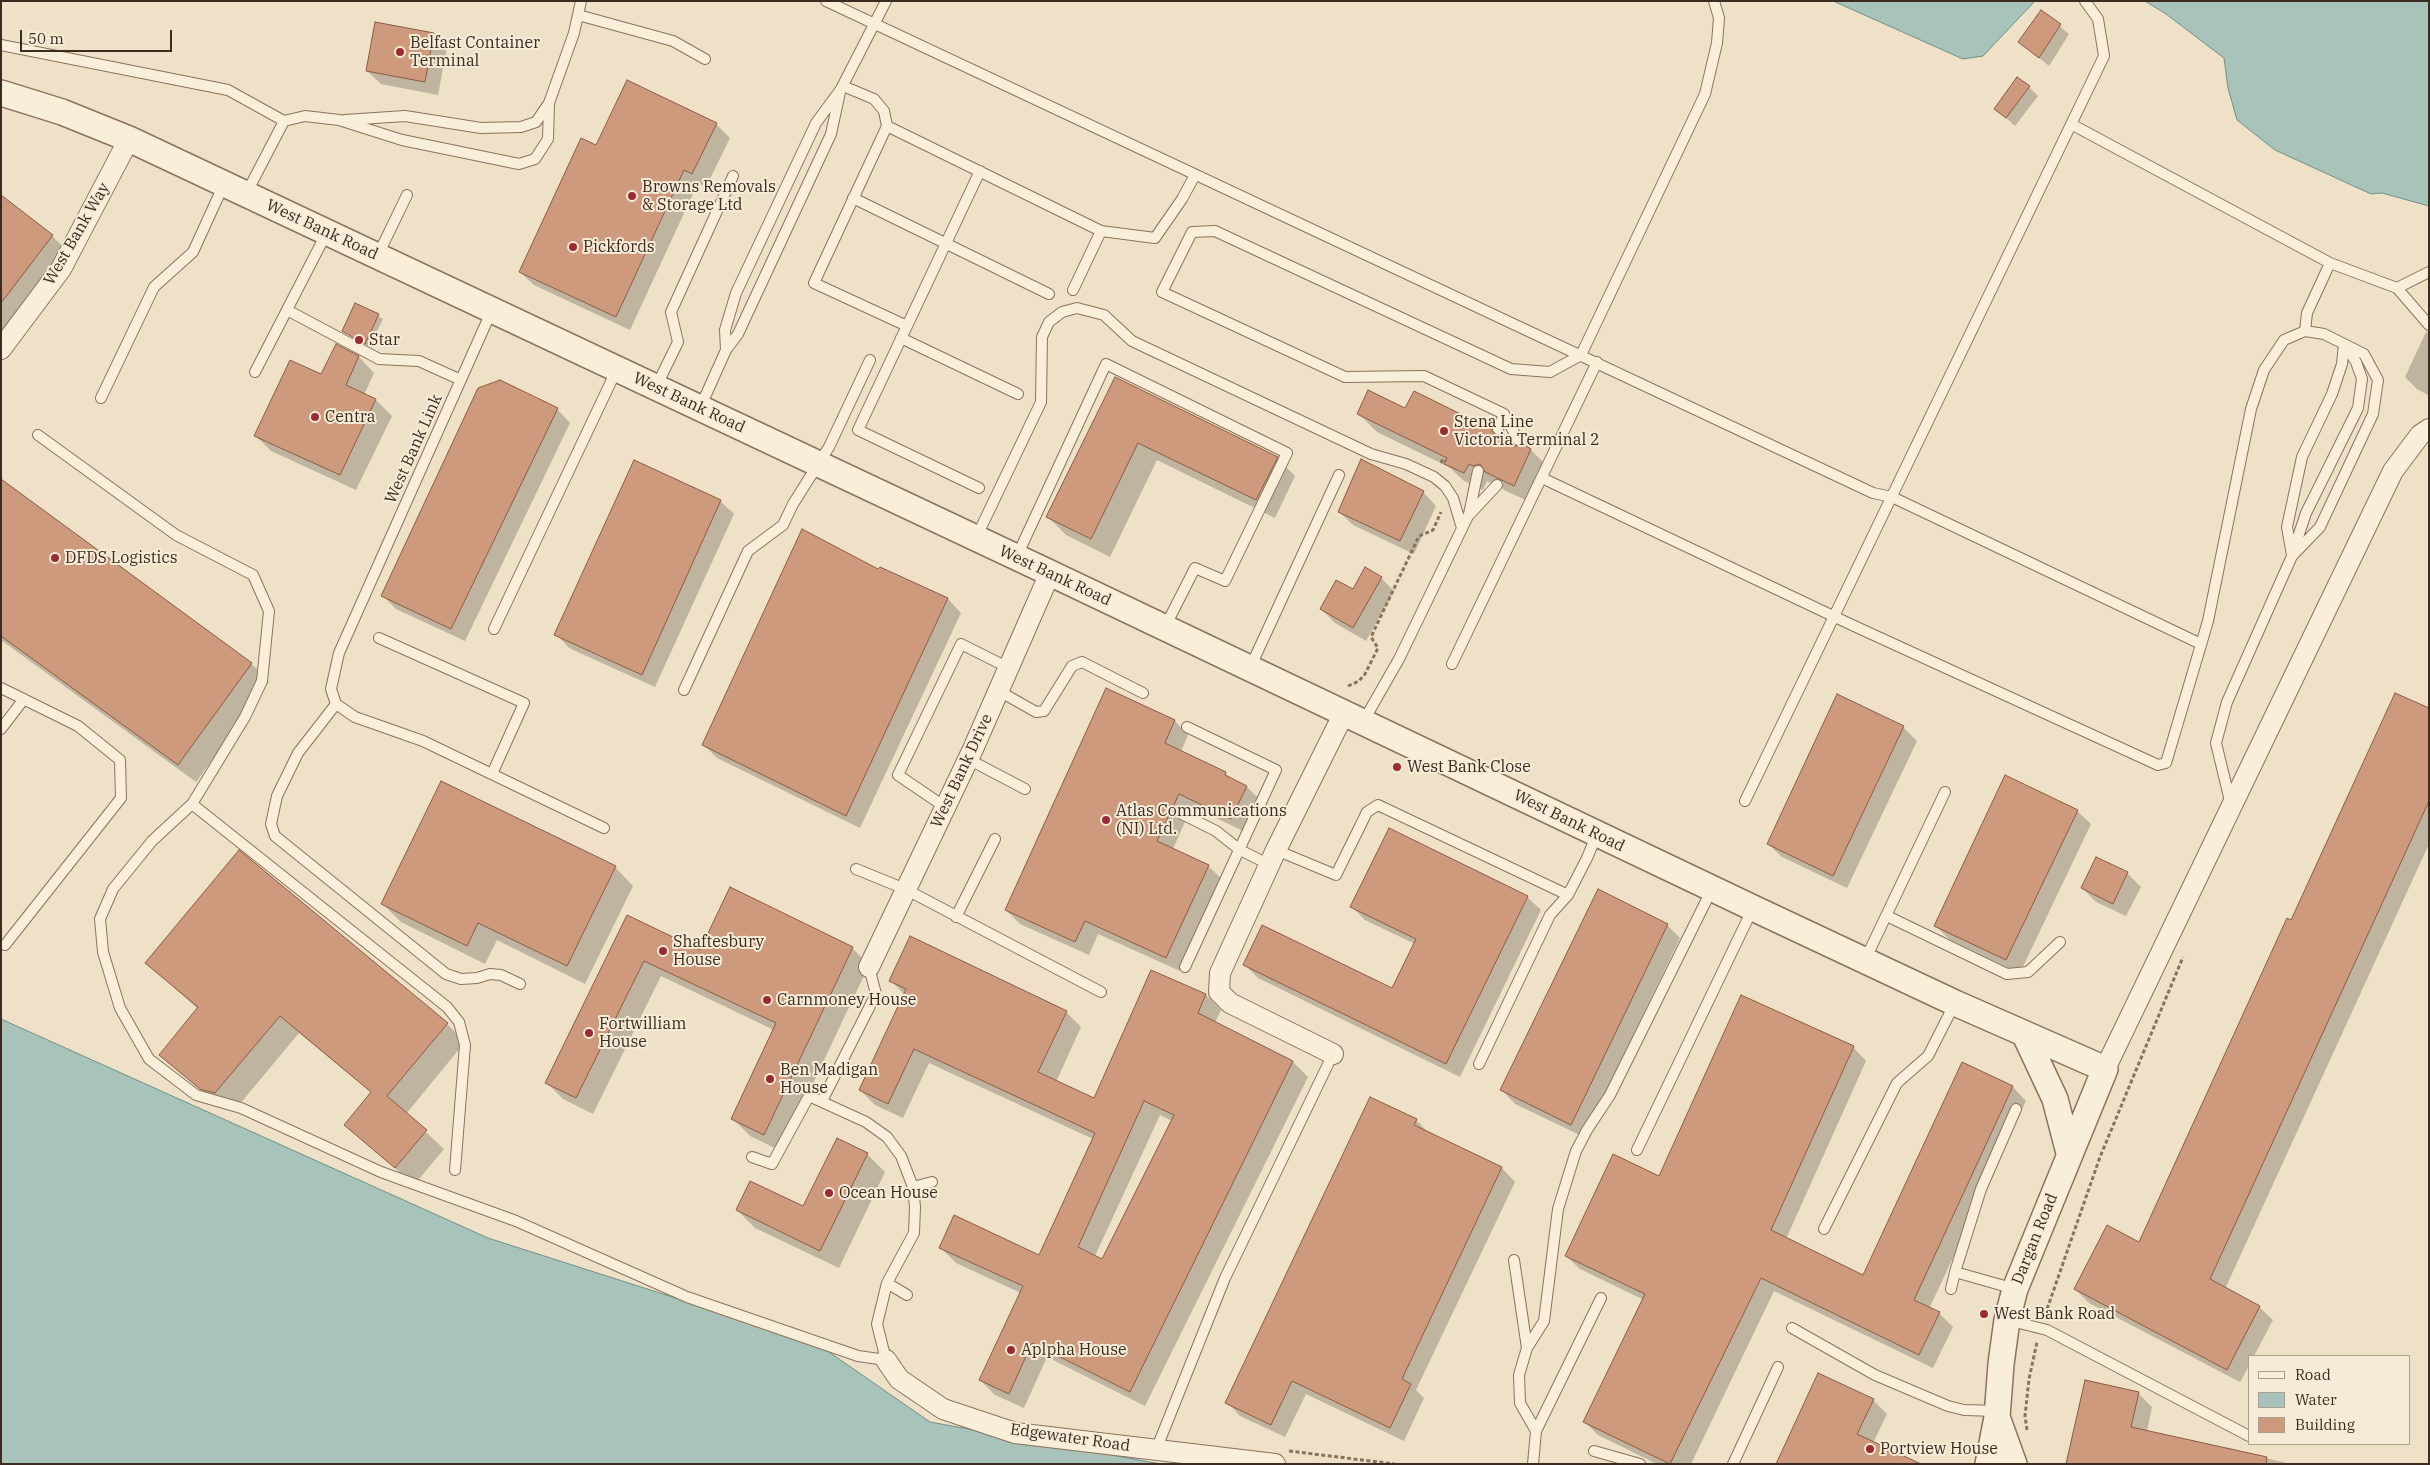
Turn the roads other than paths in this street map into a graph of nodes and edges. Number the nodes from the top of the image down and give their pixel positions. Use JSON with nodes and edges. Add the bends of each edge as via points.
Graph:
{"nodes":[{"id":1,"x":581,"y":1,"type":"edge"},
{"id":2,"x":826,"y":1,"type":"edge"},
{"id":3,"x":886,"y":1,"type":"edge"},
{"id":4,"x":1714,"y":1,"type":"edge"},
{"id":5,"x":2085,"y":1,"type":"edge"},
{"id":6,"x":578,"y":15,"type":"junction"},
{"id":7,"x":876,"y":24,"type":"junction"},
{"id":8,"x":1,"y":45,"type":"edge"},
{"id":9,"x":705,"y":59,"type":"dead end"},
{"id":10,"x":842,"y":87,"type":"junction"},
{"id":11,"x":1,"y":92,"type":"edge"},
{"id":12,"x":549,"y":103,"type":"junction"},
{"id":13,"x":339,"y":120,"type":"junction"},
{"id":14,"x":284,"y":122,"type":"junction"},
{"id":15,"x":2070,"y":124,"type":"junction"},
{"id":16,"x":887,"y":126,"type":"junction"},
{"id":17,"x":129,"y":139,"type":"junction"},
{"id":18,"x":980,"y":171,"type":"junction"},
{"id":19,"x":1195,"y":174,"type":"junction"},
{"id":20,"x":733,"y":176,"type":"dead end"},
{"id":21,"x":235,"y":189,"type":"junction"},
{"id":22,"x":407,"y":195,"type":"dead end"},
{"id":23,"x":853,"y":198,"type":"junction"},
{"id":24,"x":1101,"y":231,"type":"junction"},
{"id":25,"x":326,"y":234,"type":"junction"},
{"id":26,"x":946,"y":244,"type":"junction"},
{"id":27,"x":377,"y":256,"type":"junction"},
{"id":28,"x":2330,"y":263,"type":"junction"},
{"id":29,"x":2429,"y":272,"type":"edge"},
{"id":30,"x":2397,"y":288,"type":"junction"},
{"id":31,"x":1073,"y":290,"type":"dead end"},
{"id":32,"x":1049,"y":294,"type":"dead end"},
{"id":33,"x":287,"y":310,"type":"junction"},
{"id":34,"x":492,"y":310,"type":"junction"},
{"id":35,"x":2429,"y":325,"type":"edge"},
{"id":36,"x":907,"y":326,"type":"junction"},
{"id":37,"x":2305,"y":331,"type":"junction"},
{"id":38,"x":901,"y":338,"type":"junction"},
{"id":39,"x":2344,"y":344,"type":"junction"},
{"id":40,"x":1,"y":349,"type":"edge"},
{"id":41,"x":726,"y":350,"type":"junction"},
{"id":42,"x":1581,"y":355,"type":"junction"},
{"id":43,"x":870,"y":360,"type":"dead end"},
{"id":44,"x":1597,"y":362,"type":"junction"},
{"id":45,"x":618,"y":369,"type":"junction"},
{"id":46,"x":255,"y":372,"type":"dead end"},
{"id":47,"x":461,"y":380,"type":"junction"},
{"id":48,"x":656,"y":387,"type":"junction"},
{"id":49,"x":1018,"y":394,"type":"dead end"},
{"id":50,"x":101,"y":398,"type":"dead end"},
{"id":51,"x":700,"y":408,"type":"junction"},
{"id":52,"x":1504,"y":414,"type":"junction"},
{"id":53,"x":1498,"y":429,"type":"dead end"},
{"id":54,"x":2429,"y":429,"type":"edge"},
{"id":55,"x":38,"y":435,"type":"dead end"},
{"id":56,"x":1518,"y":440,"type":"dead end"},
{"id":57,"x":818,"y":464,"type":"junction"},
{"id":58,"x":1478,"y":471,"type":"dead end"},
{"id":59,"x":1339,"y":475,"type":"dead end"},
{"id":60,"x":1542,"y":478,"type":"junction"},
{"id":61,"x":1497,"y":484,"type":"dead end"},
{"id":62,"x":979,"y":488,"type":"dead end"},
{"id":63,"x":1892,"y":497,"type":"junction"},
{"id":64,"x":1469,"y":514,"type":"junction"},
{"id":65,"x":1462,"y":528,"type":"junction"},
{"id":66,"x":976,"y":538,"type":"junction"},
{"id":67,"x":2292,"y":556,"type":"junction"},
{"id":68,"x":1016,"y":557,"type":"junction"},
{"id":69,"x":1050,"y":573,"type":"junction"},
{"id":70,"x":1833,"y":616,"type":"junction"},
{"id":71,"x":1164,"y":628,"type":"junction"},
{"id":72,"x":494,"y":629,"type":"dead end"},
{"id":73,"x":379,"y":638,"type":"dead end"},
{"id":74,"x":2201,"y":644,"type":"junction"},
{"id":75,"x":1452,"y":664,"type":"dead end"},
{"id":76,"x":1009,"y":668,"type":"junction"},
{"id":77,"x":1250,"y":669,"type":"junction"},
{"id":78,"x":1,"y":688,"type":"edge"},
{"id":79,"x":684,"y":690,"type":"dead end"},
{"id":80,"x":999,"y":691,"type":"junction"},
{"id":81,"x":1143,"y":693,"type":"dead end"},
{"id":82,"x":24,"y":699,"type":"junction"},
{"id":83,"x":336,"y":704,"type":"junction"},
{"id":84,"x":1353,"y":717,"type":"junction"},
{"id":85,"x":1188,"y":727,"type":"dead end"},
{"id":86,"x":1,"y":729,"type":"edge"},
{"id":87,"x":968,"y":759,"type":"junction"},
{"id":88,"x":492,"y":774,"type":"junction"},
{"id":89,"x":1025,"y":789,"type":"dead end"},
{"id":90,"x":1945,"y":792,"type":"dead end"},
{"id":91,"x":1745,"y":801,"type":"dead end"},
{"id":92,"x":192,"y":804,"type":"junction"},
{"id":93,"x":2231,"y":806,"type":"junction"},
{"id":94,"x":945,"y":807,"type":"junction"},
{"id":95,"x":1180,"y":813,"type":"dead end"},
{"id":96,"x":604,"y":828,"type":"dead end"},
{"id":97,"x":1597,"y":834,"type":"junction"},
{"id":98,"x":995,"y":839,"type":"dead end"},
{"id":99,"x":1240,"y":850,"type":"junction"},
{"id":100,"x":1273,"y":857,"type":"junction"},
{"id":101,"x":856,"y":869,"type":"dead end"},
{"id":102,"x":905,"y":889,"type":"junction"},
{"id":103,"x":1712,"y":889,"type":"junction"},
{"id":104,"x":1568,"y":895,"type":"junction"},
{"id":105,"x":1753,"y":908,"type":"junction"},
{"id":106,"x":1886,"y":916,"type":"junction"},
{"id":107,"x":956,"y":917,"type":"junction"},
{"id":108,"x":2060,"y":942,"type":"dead end"},
{"id":109,"x":5,"y":945,"type":"dead end"},
{"id":110,"x":1864,"y":960,"type":"junction"},
{"id":111,"x":869,"y":967,"type":"joint"},
{"id":112,"x":1185,"y":967,"type":"dead end"},
{"id":113,"x":520,"y":984,"type":"dead end"},
{"id":114,"x":1101,"y":992,"type":"dead end"},
{"id":115,"x":1955,"y":1003,"type":"junction"},
{"id":116,"x":2025,"y":1034,"type":"junction"},
{"id":117,"x":1333,"y":1054,"type":"joint"},
{"id":118,"x":1479,"y":1064,"type":"dead end"},
{"id":119,"x":2104,"y":1069,"type":"junction"},
{"id":120,"x":822,"y":1101,"type":"junction"},
{"id":121,"x":2016,"y":1109,"type":"dead end"},
{"id":122,"x":1637,"y":1150,"type":"dead end"},
{"id":123,"x":2070,"y":1153,"type":"junction"},
{"id":124,"x":752,"y":1157,"type":"dead end"},
{"id":125,"x":456,"y":1170,"type":"dead end"},
{"id":126,"x":932,"y":1182,"type":"dead end"},
{"id":127,"x":913,"y":1187,"type":"junction"},
{"id":128,"x":1824,"y":1229,"type":"dead end"},
{"id":129,"x":1514,"y":1260,"type":"dead end"},
{"id":130,"x":1955,"y":1272,"type":"junction"},
{"id":131,"x":887,"y":1283,"type":"junction"},
{"id":132,"x":1951,"y":1288,"type":"dead end"},
{"id":133,"x":2015,"y":1289,"type":"junction"},
{"id":134,"x":907,"y":1295,"type":"dead end"},
{"id":135,"x":1601,"y":1298,"type":"dead end"},
{"id":136,"x":2007,"y":1320,"type":"junction"},
{"id":137,"x":1792,"y":1328,"type":"dead end"},
{"id":138,"x":1527,"y":1348,"type":"junction"},
{"id":139,"x":886,"y":1360,"type":"junction"},
{"id":140,"x":1778,"y":1367,"type":"dead end"},
{"id":141,"x":1997,"y":1414,"type":"junction"},
{"id":142,"x":1536,"y":1431,"type":"junction"},
{"id":143,"x":2248,"y":1436,"type":"edge"},
{"id":144,"x":1156,"y":1450,"type":"junction"},
{"id":145,"x":1594,"y":1450,"type":"dead end"},
{"id":146,"x":1282,"y":1458,"type":"edge"},
{"id":147,"x":1533,"y":1464,"type":"edge"},
{"id":148,"x":1640,"y":1464,"type":"edge"},
{"id":149,"x":1733,"y":1464,"type":"edge"},
{"id":150,"x":1988,"y":1464,"type":"edge"},
{"id":151,"x":2014,"y":1464,"type":"edge"}],
"edges":[{"from":1,"to":6,"type":"lane"},
{"from":2,"to":7,"type":"lane"},
{"from":3,"to":7,"type":"lane"},
{"from":4,"to":42,"type":"lane","via":[[1719,18],[1717,43],[1705,94]]},
{"from":5,"to":15,"type":"lane","via":[[2098,19],[2104,56]]},
{"from":6,"to":9,"type":"lane","via":[[673,41]]},
{"from":6,"to":12,"type":"lane"},
{"from":7,"to":10,"type":"lane"},
{"from":7,"to":19,"type":"lane"},
{"from":8,"to":14,"type":"lane","via":[[228,90]]},
{"from":10,"to":16,"type":"lane","via":[[874,99],[884,111]]},
{"from":10,"to":41,"type":"lane","via":[[831,134],[738,334]]},
{"from":10,"to":41,"type":"lane","via":[[816,123],[736,293],[725,330]]},
{"from":11,"to":17,"type":"street","name":"West Bank Road"},
{"from":12,"to":13,"type":"lane","via":[[536,122],[521,127],[481,128],[405,116]]},
{"from":12,"to":13,"type":"lane","via":[[548,139],[535,159],[520,164],[402,140]]},
{"from":13,"to":14,"type":"lane","via":[[305,116]]},
{"from":14,"to":21,"type":"lane"},
{"from":15,"to":28,"type":"lane"},
{"from":15,"to":63,"type":"lane"},
{"from":16,"to":18,"type":"lane"},
{"from":16,"to":23,"type":"lane"},
{"from":17,"to":21,"type":"street","name":"West Bank Road"},
{"from":17,"to":40,"type":"street","name":"West Bank Way","via":[[61,269]]},
{"from":18,"to":24,"type":"lane"},
{"from":18,"to":26,"type":"lane"},
{"from":19,"to":24,"type":"lane","via":[[1155,238]]},
{"from":19,"to":42,"type":"lane"},
{"from":20,"to":48,"type":"lane","via":[[671,312],[678,342]]},
{"from":21,"to":25,"type":"street","name":"West Bank Road"},
{"from":21,"to":50,"type":"lane","via":[[193,252],[154,287]]},
{"from":22,"to":27,"type":"lane"},
{"from":23,"to":26,"type":"lane"},
{"from":23,"to":36,"type":"lane","via":[[814,283]]},
{"from":24,"to":31,"type":"lane"},
{"from":25,"to":27,"type":"street","name":"West Bank Road"},
{"from":25,"to":33,"type":"lane"},
{"from":26,"to":32,"type":"lane"},
{"from":26,"to":36,"type":"lane"},
{"from":27,"to":34,"type":"street","name":"West Bank Road"},
{"from":28,"to":30,"type":"lane"},
{"from":28,"to":37,"type":"lane","via":[[2307,313]]},
{"from":29,"to":30,"type":"lane"},
{"from":30,"to":35,"type":"lane"},
{"from":33,"to":46,"type":"lane"},
{"from":33,"to":47,"type":"lane","via":[[379,359],[419,361]]},
{"from":34,"to":45,"type":"street","name":"West Bank Road"},
{"from":34,"to":47,"type":"lane","name":"West Bank Link"},
{"from":36,"to":38,"type":"lane"},
{"from":37,"to":39,"type":"lane","via":[[2324,334]]},
{"from":37,"to":74,"type":"lane","via":[[2284,340],[2264,370],[2256,393]]},
{"from":38,"to":49,"type":"lane"},
{"from":38,"to":62,"type":"lane","via":[[858,430]]},
{"from":39,"to":67,"type":"lane","via":[[2342,364],[2332,394],[2302,457],[2287,527]]},
{"from":39,"to":67,"type":"lane","via":[[2362,379],[2358,408],[2306,512]]},
{"from":39,"to":67,"type":"lane","via":[[2364,354],[2378,380],[2373,414],[2320,527]]},
{"from":41,"to":51,"type":"lane"},
{"from":42,"to":44,"type":"lane"},
{"from":42,"to":52,"type":"lane","via":[[1550,372],[1511,369],[1215,230],[1192,232],[1162,292],[1345,377],[1424,376]]},
{"from":43,"to":57,"type":"lane"},
{"from":44,"to":60,"type":"lane"},
{"from":44,"to":63,"type":"lane","via":[[1874,493]]},
{"from":45,"to":48,"type":"street","name":"West Bank Road"},
{"from":45,"to":72,"type":"lane"},
{"from":47,"to":83,"type":"lane","name":"West Bank Link","via":[[339,653],[331,689]]},
{"from":48,"to":51,"type":"street","name":"West Bank Road"},
{"from":51,"to":57,"type":"street","name":"West Bank Road"},
{"from":52,"to":53,"type":"lane"},
{"from":52,"to":56,"type":"lane"},
{"from":54,"to":93,"type":"street","via":[[2420,435],[2393,471]]},
{"from":55,"to":92,"type":"lane","via":[[176,535],[253,575],[269,611],[262,681],[245,717]]},
{"from":57,"to":66,"type":"street","name":"West Bank Road"},
{"from":57,"to":79,"type":"lane","via":[[783,525],[748,551]]},
{"from":58,"to":64,"type":"lane"},
{"from":59,"to":77,"type":"lane"},
{"from":60,"to":70,"type":"lane"},
{"from":60,"to":75,"type":"lane"},
{"from":61,"to":64,"type":"lane"},
{"from":63,"to":70,"type":"lane"},
{"from":63,"to":74,"type":"lane"},
{"from":64,"to":65,"type":"lane"},
{"from":65,"to":66,"type":"lane","via":[[1453,498],[1434,477],[1406,464],[1371,454],[1132,341],[1104,315],[1077,308],[1062,312],[1049,322],[1042,337],[1041,402]]},
{"from":65,"to":84,"type":"lane","via":[[1399,659]]},
{"from":66,"to":68,"type":"street","name":"West Bank Road"},
{"from":67,"to":93,"type":"lane","via":[[2227,702],[2216,743]]},
{"from":68,"to":69,"type":"street","name":"West Bank Road"},
{"from":68,"to":71,"type":"lane","via":[[1106,364],[1287,452],[1225,581],[1195,568]]},
{"from":69,"to":71,"type":"street","name":"West Bank Road"},
{"from":69,"to":76,"type":"street","name":"West Bank Drive"},
{"from":70,"to":74,"type":"lane","via":[[2158,764],[2166,763]]},
{"from":70,"to":91,"type":"lane"},
{"from":71,"to":77,"type":"street","name":"West Bank Road"},
{"from":73,"to":88,"type":"lane","via":[[524,703]]},
{"from":76,"to":80,"type":"street","name":"West Bank Drive"},
{"from":76,"to":94,"type":"lane","via":[[961,644],[898,775]]},
{"from":77,"to":84,"type":"street","name":"West Bank Road"},
{"from":78,"to":82,"type":"lane"},
{"from":80,"to":81,"type":"lane","via":[[1036,712],[1044,711],[1072,666],[1082,662]]},
{"from":80,"to":87,"type":"street","name":"West Bank Drive"},
{"from":82,"to":86,"type":"lane"},
{"from":82,"to":109,"type":"lane","via":[[78,726],[120,760],[121,798]]},
{"from":83,"to":88,"type":"lane","via":[[355,718],[423,741]]},
{"from":83,"to":113,"type":"lane","via":[[298,753],[277,796],[271,824],[275,836],[446,974],[461,980],[501,975]]},
{"from":84,"to":97,"type":"street","name":"West Bank Road"},
{"from":84,"to":100,"type":"street"},
{"from":85,"to":99,"type":"lane","via":[[1276,770]]},
{"from":87,"to":89,"type":"lane"},
{"from":87,"to":94,"type":"street","name":"West Bank Drive"},
{"from":88,"to":96,"type":"lane"},
{"from":90,"to":106,"type":"lane"},
{"from":92,"to":125,"type":"lane","via":[[447,1007],[459,1022],[465,1046]]},
{"from":92,"to":139,"type":"lane","via":[[152,841],[112,889],[100,918],[103,952],[120,1008],[149,1059],[196,1095],[241,1108],[381,1172],[516,1221],[687,1297],[858,1356]]},
{"from":93,"to":119,"type":"street"},
{"from":94,"to":102,"type":"street","name":"West Bank Drive"},
{"from":95,"to":99,"type":"lane","via":[[1216,831]]},
{"from":97,"to":103,"type":"street","name":"West Bank Road"},
{"from":97,"to":104,"type":"lane"},
{"from":98,"to":107,"type":"lane"},
{"from":99,"to":100,"type":"lane"},
{"from":99,"to":112,"type":"lane"},
{"from":100,"to":104,"type":"lane","via":[[1336,875],[1367,812],[1378,806]]},
{"from":100,"to":117,"type":"street","via":[[1220,973],[1219,992],[1230,1003]]},
{"from":101,"to":102,"type":"lane"},
{"from":102,"to":107,"type":"lane"},
{"from":102,"to":111,"type":"street","name":"West Bank Drive"},
{"from":103,"to":105,"type":"street","name":"West Bank Road"},
{"from":103,"to":138,"type":"lane","via":[[1610,1095],[1576,1151],[1558,1209],[1544,1320]]},
{"from":104,"to":118,"type":"lane","via":[[1550,915]]},
{"from":105,"to":110,"type":"street","name":"West Bank Road"},
{"from":105,"to":122,"type":"lane"},
{"from":106,"to":108,"type":"lane","via":[[2007,974],[2028,972]]},
{"from":106,"to":110,"type":"lane"},
{"from":107,"to":114,"type":"lane"},
{"from":110,"to":115,"type":"street","name":"West Bank Road"},
{"from":111,"to":120,"type":"lane","via":[[876,994]]},
{"from":115,"to":116,"type":"street","name":"West Bank Road"},
{"from":115,"to":128,"type":"lane","via":[[1928,1056],[1897,1083]]},
{"from":116,"to":119,"type":"street","name":"West Bank Road"},
{"from":116,"to":123,"type":"street","via":[[2055,1099]]},
{"from":117,"to":144,"type":"lane","via":[[1225,1278]]},
{"from":119,"to":123,"type":"street","name":"Dargan Road"},
{"from":120,"to":124,"type":"lane","via":[[809,1096],[772,1164]]},
{"from":120,"to":127,"type":"lane","via":[[866,1122],[887,1138],[901,1156]]},
{"from":121,"to":130,"type":"lane","via":[[1981,1189]]},
{"from":123,"to":133,"type":"street","name":"Dargan Road"},
{"from":126,"to":127,"type":"lane"},
{"from":127,"to":131,"type":"lane","via":[[916,1208],[914,1233]]},
{"from":129,"to":138,"type":"lane"},
{"from":130,"to":132,"type":"lane"},
{"from":130,"to":133,"type":"lane"},
{"from":131,"to":134,"type":"lane"},
{"from":131,"to":139,"type":"lane","via":[[877,1324]]},
{"from":133,"to":136,"type":"street","name":"Dargan Road"},
{"from":135,"to":142,"type":"lane"},
{"from":136,"to":141,"type":"street","name":"Dargan Road"},
{"from":136,"to":143,"type":"lane","via":[[2040,1328]]},
{"from":137,"to":141,"type":"lane","via":[[1875,1374],[1948,1406]]},
{"from":138,"to":142,"type":"lane","via":[[1519,1375],[1520,1404]]},
{"from":139,"to":144,"type":"street","name":"Edgewater Road","via":[[899,1379],[943,1410],[1015,1432]]},
{"from":140,"to":149,"type":"lane"},
{"from":141,"to":150,"type":"street","name":"Dargan Road"},
{"from":141,"to":151,"type":"street","name":"Dargan Road"},
{"from":142,"to":147,"type":"lane"},
{"from":144,"to":146,"type":"street","name":"Edgewater Road"},
{"from":145,"to":148,"type":"lane"}]}
